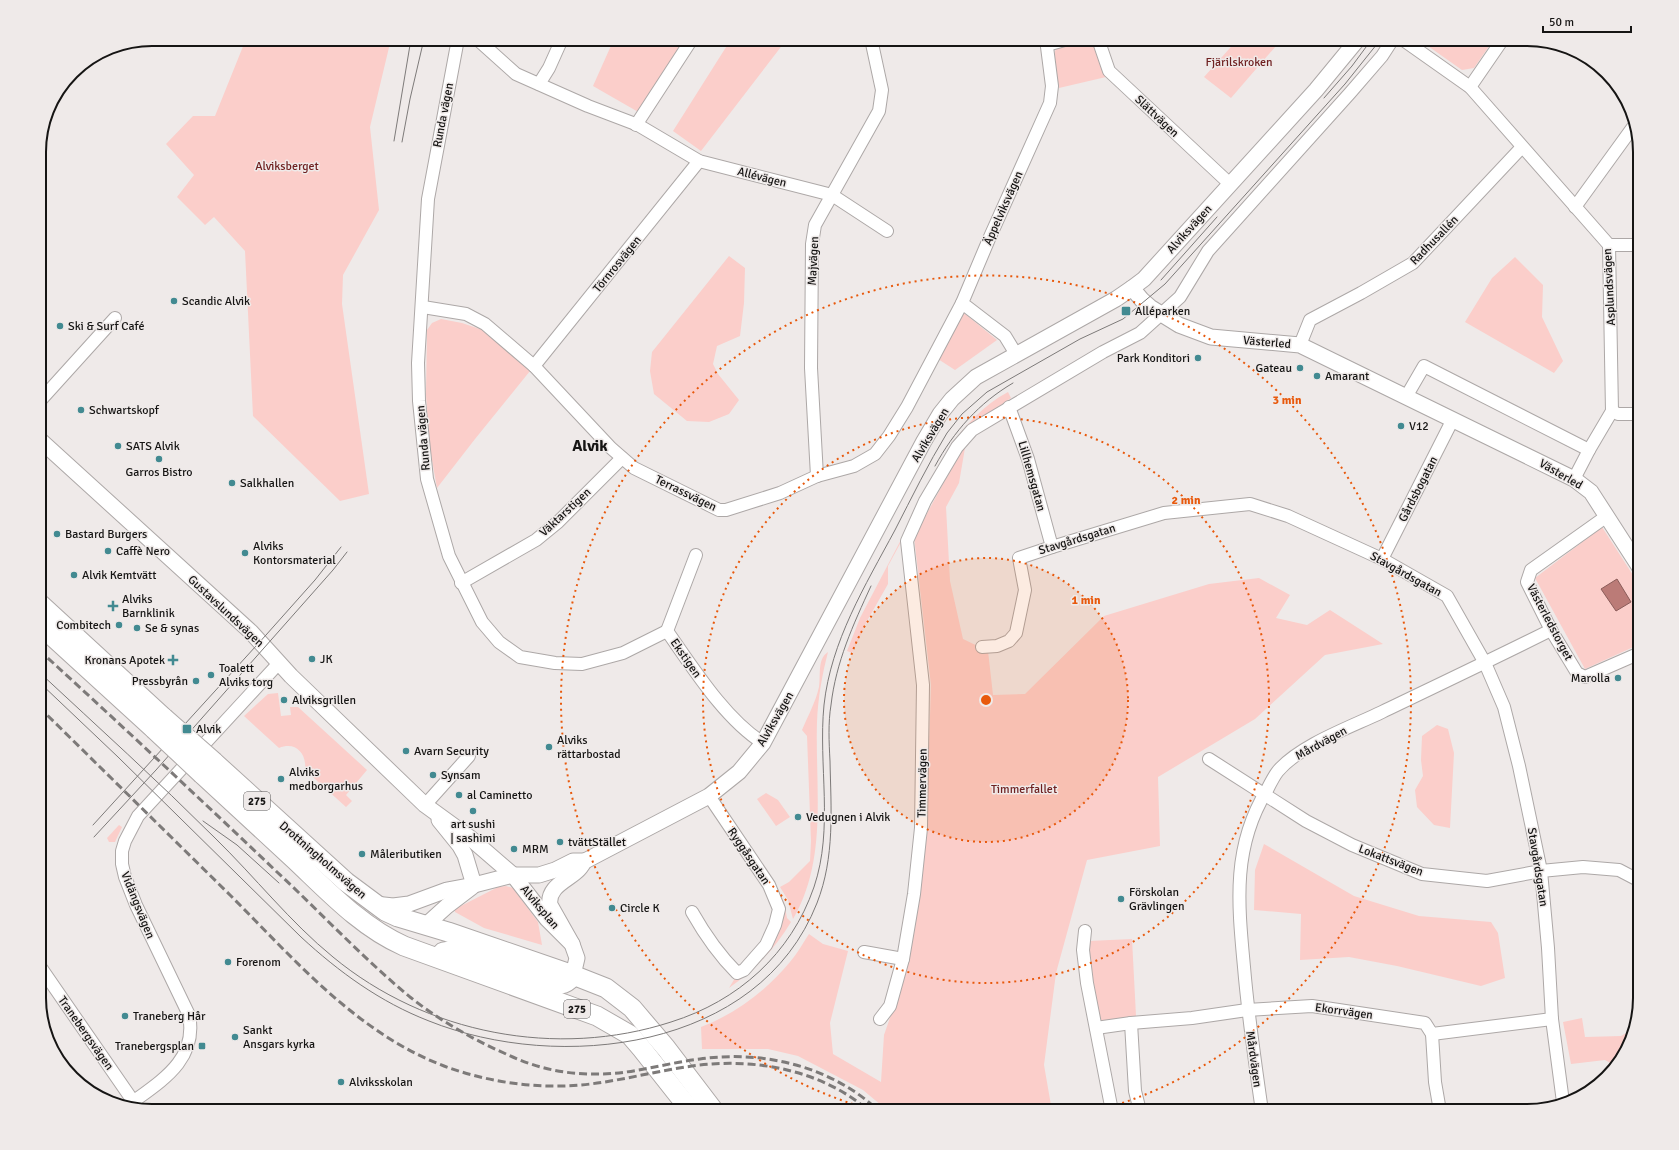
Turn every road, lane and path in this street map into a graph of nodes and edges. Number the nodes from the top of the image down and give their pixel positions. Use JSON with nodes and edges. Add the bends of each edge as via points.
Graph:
{"nodes":[{"id":1,"x":457,"y":46,"type":"edge"},
{"id":2,"x":485,"y":46,"type":"edge"},
{"id":3,"x":559,"y":46,"type":"edge"},
{"id":4,"x":687,"y":46,"type":"edge"},
{"id":5,"x":873,"y":46,"type":"edge"},
{"id":6,"x":1047,"y":46,"type":"edge"},
{"id":7,"x":1100,"y":46,"type":"edge"},
{"id":8,"x":1352,"y":46,"type":"edge"},
{"id":9,"x":1388,"y":46,"type":"edge"},
{"id":10,"x":1412,"y":46,"type":"edge"},
{"id":11,"x":1498,"y":46,"type":"edge"},
{"id":12,"x":539,"y":84,"type":"junction"},
{"id":13,"x":1470,"y":87,"type":"junction"},
{"id":14,"x":636,"y":125,"type":"junction"},
{"id":15,"x":1630,"y":131,"type":"edge"},
{"id":16,"x":1522,"y":147,"type":"junction"},
{"id":17,"x":699,"y":161,"type":"junction"},
{"id":18,"x":1230,"y":184,"type":"junction"},
{"id":19,"x":832,"y":195,"type":"junction"},
{"id":20,"x":1575,"y":207,"type":"junction"},
{"id":21,"x":887,"y":231,"type":"dead end"},
{"id":22,"x":1609,"y":245,"type":"junction"},
{"id":23,"x":1633,"y":245,"type":"edge"},
{"id":24,"x":1132,"y":288,"type":"junction"},
{"id":25,"x":962,"y":303,"type":"junction"},
{"id":26,"x":422,"y":307,"type":"junction"},
{"id":27,"x":1162,"y":314,"type":"junction"},
{"id":28,"x":115,"y":318,"type":"dead end"},
{"id":29,"x":1300,"y":345,"type":"junction"},
{"id":30,"x":1016,"y":354,"type":"junction"},
{"id":31,"x":534,"y":366,"type":"junction"},
{"id":32,"x":46,"y":394,"type":"edge"},
{"id":33,"x":1406,"y":396,"type":"junction"},
{"id":34,"x":1009,"y":407,"type":"junction"},
{"id":35,"x":1612,"y":411,"type":"junction"},
{"id":36,"x":1633,"y":414,"type":"edge"},
{"id":37,"x":1453,"y":419,"type":"junction"},
{"id":38,"x":46,"y":445,"type":"edge"},
{"id":39,"x":1589,"y":450,"type":"junction"},
{"id":40,"x":622,"y":458,"type":"junction"},
{"id":41,"x":817,"y":476,"type":"junction"},
{"id":42,"x":1574,"y":479,"type":"junction"},
{"id":43,"x":1607,"y":516,"type":"junction"},
{"id":44,"x":1052,"y":547,"type":"junction"},
{"id":45,"x":696,"y":555,"type":"dead end"},
{"id":46,"x":1633,"y":557,"type":"edge"},
{"id":47,"x":1382,"y":559,"type":"junction"},
{"id":48,"x":461,"y":583,"type":"junction"},
{"id":49,"x":46,"y":610,"type":"edge"},
{"id":50,"x":46,"y":630,"type":"edge"},
{"id":51,"x":1551,"y":630,"type":"junction"},
{"id":52,"x":667,"y":631,"type":"junction"},
{"id":53,"x":982,"y":647,"type":"dead end"},
{"id":54,"x":1633,"y":656,"type":"edge"},
{"id":55,"x":279,"y":663,"type":"junction"},
{"id":56,"x":1485,"y":663,"type":"junction"},
{"id":57,"x":159,"y":723,"type":"junction"},
{"id":58,"x":763,"y":743,"type":"junction"},
{"id":59,"x":470,"y":756,"type":"dead end"},
{"id":60,"x":1209,"y":759,"type":"dead end"},
{"id":61,"x":208,"y":768,"type":"junction"},
{"id":62,"x":1264,"y":794,"type":"junction"},
{"id":63,"x":709,"y":796,"type":"junction"},
{"id":64,"x":429,"y":808,"type":"junction"},
{"id":65,"x":585,"y":861,"type":"junction"},
{"id":66,"x":1541,"y":871,"type":"junction"},
{"id":67,"x":513,"y":875,"type":"junction"},
{"id":68,"x":1633,"y":877,"type":"edge"},
{"id":69,"x":474,"y":885,"type":"junction"},
{"id":70,"x":374,"y":904,"type":"junction"},
{"id":71,"x":692,"y":912,"type":"dead end"},
{"id":72,"x":426,"y":925,"type":"junction"},
{"id":73,"x":1085,"y":931,"type":"dead end"},
{"id":74,"x":572,"y":944,"type":"junction"},
{"id":75,"x":864,"y":952,"type":"dead end"},
{"id":76,"x":430,"y":955,"type":"junction"},
{"id":77,"x":903,"y":959,"type":"junction"},
{"id":78,"x":573,"y":975,"type":"junction"},
{"id":79,"x":46,"y":976,"type":"edge"},
{"id":80,"x":1247,"y":1010,"type":"junction"},
{"id":81,"x":880,"y":1019,"type":"dead end"},
{"id":82,"x":1552,"y":1019,"type":"junction"},
{"id":83,"x":1130,"y":1023,"type":"junction"},
{"id":84,"x":1096,"y":1028,"type":"junction"},
{"id":85,"x":1432,"y":1034,"type":"junction"},
{"id":86,"x":1562,"y":1098,"type":"edge"},
{"id":87,"x":130,"y":1101,"type":"edge"},
{"id":88,"x":133,"y":1102,"type":"edge"},
{"id":89,"x":685,"y":1104,"type":"edge"},
{"id":90,"x":709,"y":1104,"type":"edge"},
{"id":91,"x":1111,"y":1104,"type":"edge"},
{"id":92,"x":1138,"y":1104,"type":"edge"},
{"id":93,"x":1261,"y":1104,"type":"edge"},
{"id":94,"x":1439,"y":1104,"type":"edge"}],
"edges":[{"from":1,"to":26,"type":"street","name":"Runda vägen","via":[[428,199]]},
{"from":2,"to":12,"type":"street","name":"Allévägen","via":[[516,74]]},
{"from":3,"to":12,"type":"street"},
{"from":4,"to":14,"type":"street"},
{"from":5,"to":19,"type":"street","name":"Majvägen","via":[[882,90],[879,111]]},
{"from":6,"to":25,"type":"street","name":"Äppelviksvägen","via":[[1052,86],[1050,103]]},
{"from":7,"to":18,"type":"street","name":"Slättvägen","via":[[1109,71]]},
{"from":8,"to":18,"type":"street","name":"Alviksvägen","via":[[1316,90]]},
{"from":9,"to":27,"type":"street","via":[[1350,93],[1208,251],[1180,297]]},
{"from":10,"to":13,"type":"street","name":"Asplundsvägen"},
{"from":11,"to":13,"type":"street"},
{"from":12,"to":14,"type":"street","name":"Allévägen"},
{"from":13,"to":16,"type":"street","name":"Asplundsvägen"},
{"from":14,"to":17,"type":"street","name":"Allévägen"},
{"from":15,"to":20,"type":"street"},
{"from":16,"to":20,"type":"street","name":"Asplundsvägen"},
{"from":16,"to":29,"type":"street","name":"Radhusallén","via":[[1413,263],[1310,320]]},
{"from":17,"to":19,"type":"street","name":"Allévägen"},
{"from":17,"to":31,"type":"street","name":"Törnrosvägen"},
{"from":18,"to":24,"type":"street","name":"Alviksvägen","via":[[1154,268]]},
{"from":19,"to":21,"type":"street","name":"Allévägen"},
{"from":19,"to":41,"type":"street","name":"Majvägen","via":[[815,225],[812,244],[811,368]]},
{"from":20,"to":22,"type":"street","name":"Asplundsvägen"},
{"from":22,"to":23,"type":"street"},
{"from":22,"to":35,"type":"street","name":"Asplundsvägen"},
{"from":24,"to":27,"type":"street","name":"Västerled","via":[[1142,300]]},
{"from":24,"to":30,"type":"street","name":"Alviksvägen"},
{"from":25,"to":30,"type":"street","via":[[1005,336]]},
{"from":25,"to":41,"type":"street","name":"Terrassvägen","via":[[907,407],[875,454],[854,466]]},
{"from":26,"to":31,"type":"street","name":"Terrassvägen","via":[[466,314],[485,324]]},
{"from":26,"to":48,"type":"street","name":"Runda vägen","via":[[418,363],[419,401],[427,479],[449,556]]},
{"from":27,"to":29,"type":"street","name":"Västerled","via":[[1179,325],[1211,338]]},
{"from":27,"to":34,"type":"street","via":[[1140,333]]},
{"from":28,"to":32,"type":"street"},
{"from":29,"to":33,"type":"street","name":"Västerled"},
{"from":30,"to":58,"type":"street","name":"Alviksvägen","via":[[976,377],[940,414]]},
{"from":31,"to":40,"type":"street","name":"Terrassvägen"},
{"from":33,"to":37,"type":"street","name":"Västerled"},
{"from":33,"to":39,"type":"street","via":[[1424,366]]},
{"from":34,"to":44,"type":"street","name":"Lillhemsgatan","via":[[1028,459]]},
{"from":34,"to":77,"type":"street","name":"Timmervägen","via":[[972,430],[957,447],[925,502],[907,541],[921,663],[923,747],[921,828],[914,894]]},
{"from":35,"to":36,"type":"street","via":[[1618,414]]},
{"from":35,"to":39,"type":"street"},
{"from":37,"to":42,"type":"street","name":"Västerled"},
{"from":37,"to":47,"type":"street","name":"Gårdsbogatan"},
{"from":38,"to":55,"type":"street","name":"Gustavslundsvägen","via":[[251,632]]},
{"from":39,"to":42,"type":"street"},
{"from":40,"to":41,"type":"street","name":"Terrassvägen","via":[[634,468],[719,510],[780,493]]},
{"from":40,"to":48,"type":"street","name":"Väktarstigen","via":[[558,522],[536,540]]},
{"from":42,"to":43,"type":"street","name":"Västerled","via":[[1591,492]]},
{"from":43,"to":46,"type":"street","name":"Västerled"},
{"from":43,"to":51,"type":"street","name":"Västerledstorget","via":[[1531,570],[1526,582]]},
{"from":44,"to":47,"type":"street","name":"Stavgårdsgatan","via":[[1164,513],[1250,504],[1288,516]]},
{"from":44,"to":53,"type":"street","name":"Stavgårdsgatan","via":[[1019,558],[1025,590],[1016,633],[1009,641],[997,646]]},
{"from":45,"to":52,"type":"street","name":"Ekstigen"},
{"from":47,"to":56,"type":"street","name":"Stavgårdsgatan","via":[[1447,596]]},
{"from":48,"to":52,"type":"street","name":"Runda vägen","via":[[482,622],[499,642],[520,657],[555,663],[582,664],[623,653]]},
{"from":49,"to":57,"type":"main road","name":"Drottningholmsvägen","number":"275"},
{"from":50,"to":57,"type":"main road","name":"Drottningholmsvägen","number":"275"},
{"from":51,"to":54,"type":"street","name":"Västerledstorget","via":[[1577,673],[1585,677]]},
{"from":51,"to":56,"type":"street","name":"Mårdvägen"},
{"from":52,"to":58,"type":"street","name":"Ekstigen","via":[[704,684],[737,721]]},
{"from":55,"to":64,"type":"street","name":"Gustavslundsvägen"},
{"from":55,"to":88,"type":"street","name":"Vidängsvägen","via":[[138,816],[125,841],[122,864],[130,891],[189,1015],[191,1025],[190,1037],[173,1072]]},
{"from":56,"to":62,"type":"street","name":"Mårdvägen","via":[[1299,753],[1278,770]]},
{"from":56,"to":66,"type":"street","name":"Stavgårdsgatan","via":[[1504,707],[1520,766]]},
{"from":57,"to":61,"type":"main road","name":"Drottningholmsvägen","number":"275","bridge":true},
{"from":58,"to":63,"type":"street","name":"Alviksvägen","via":[[739,772]]},
{"from":59,"to":64,"type":"street"},
{"from":60,"to":62,"type":"street","name":"Lokattsvägen"},
{"from":61,"to":70,"type":"main road","name":"Drottningholmsvägen","number":"275"},
{"from":61,"to":76,"type":"main road","name":"Drottningholmsvägen","number":"275","via":[[357,917],[391,940]]},
{"from":62,"to":66,"type":"street","name":"Lokattsvägen","via":[[1306,821],[1352,845],[1422,874],[1487,881]]},
{"from":62,"to":80,"type":"street","name":"Mårdvägen","via":[[1249,826],[1241,861],[1238,905]]},
{"from":63,"to":65,"type":"street","name":"Alviksvägen"},
{"from":63,"to":71,"type":"street","name":"Ryggåsgatan","via":[[769,885],[779,909],[766,945],[744,970],[737,973],[705,936]]},
{"from":64,"to":67,"type":"street","name":"Gustavslundsvägen","via":[[450,822]]},
{"from":64,"to":69,"type":"street","name":"Gustavslundsvägen","via":[[465,856]]},
{"from":65,"to":67,"type":"street","name":"Alviksvägen","via":[[573,861],[539,875]]},
{"from":65,"to":74,"type":"street","name":"Alviksvägen","via":[[578,870],[557,886],[549,899]]},
{"from":66,"to":68,"type":"street","name":"Lokattsvägen","via":[[1583,867],[1620,870]]},
{"from":66,"to":82,"type":"street","name":"Stavgårdsgatan"},
{"from":67,"to":69,"type":"street","name":"Alviksplan"},
{"from":67,"to":74,"type":"street","name":"Alviksplan","via":[[547,919]]},
{"from":69,"to":70,"type":"street","name":"Alviksplan","via":[[446,890],[409,904]]},
{"from":69,"to":72,"type":"street","name":"Alviksplan"},
{"from":70,"to":72,"type":"main road","name":"Drottningholmsvägen","number":"275","via":[[398,917]]},
{"from":72,"to":76,"type":"main road","via":[[424,938]]},
{"from":72,"to":78,"type":"main road","name":"Drottningholmsvägen","number":"275"},
{"from":73,"to":84,"type":"street","via":[[1083,950]]},
{"from":74,"to":78,"type":"street","via":[[578,958]]},
{"from":75,"to":77,"type":"street"},
{"from":76,"to":78,"type":"main road","via":[[449,951],[551,984],[560,985]]},
{"from":76,"to":89,"type":"main road","name":"Drottningholmsvägen","number":"275","via":[[597,1016],[630,1035]]},
{"from":77,"to":81,"type":"street","name":"Timmervägen","via":[[890,1006]]},
{"from":78,"to":90,"type":"main road","name":"Drottningholmsvägen","number":"275","via":[[606,988],[632,1008]]},
{"from":79,"to":87,"type":"street","name":"Tranebergsvägen"},
{"from":80,"to":83,"type":"street","name":"Ekorrvägen"},
{"from":80,"to":85,"type":"street","name":"Ekorrvägen","via":[[1312,1006],[1424,1023]]},
{"from":80,"to":93,"type":"street","name":"Mårdvägen"},
{"from":82,"to":85,"type":"street"},
{"from":82,"to":86,"type":"street","name":"Stavgårdsgatan"},
{"from":83,"to":84,"type":"street","name":"Ekorrvägen"},
{"from":83,"to":92,"type":"street"},
{"from":84,"to":91,"type":"street"},
{"from":85,"to":94,"type":"street"}]}
